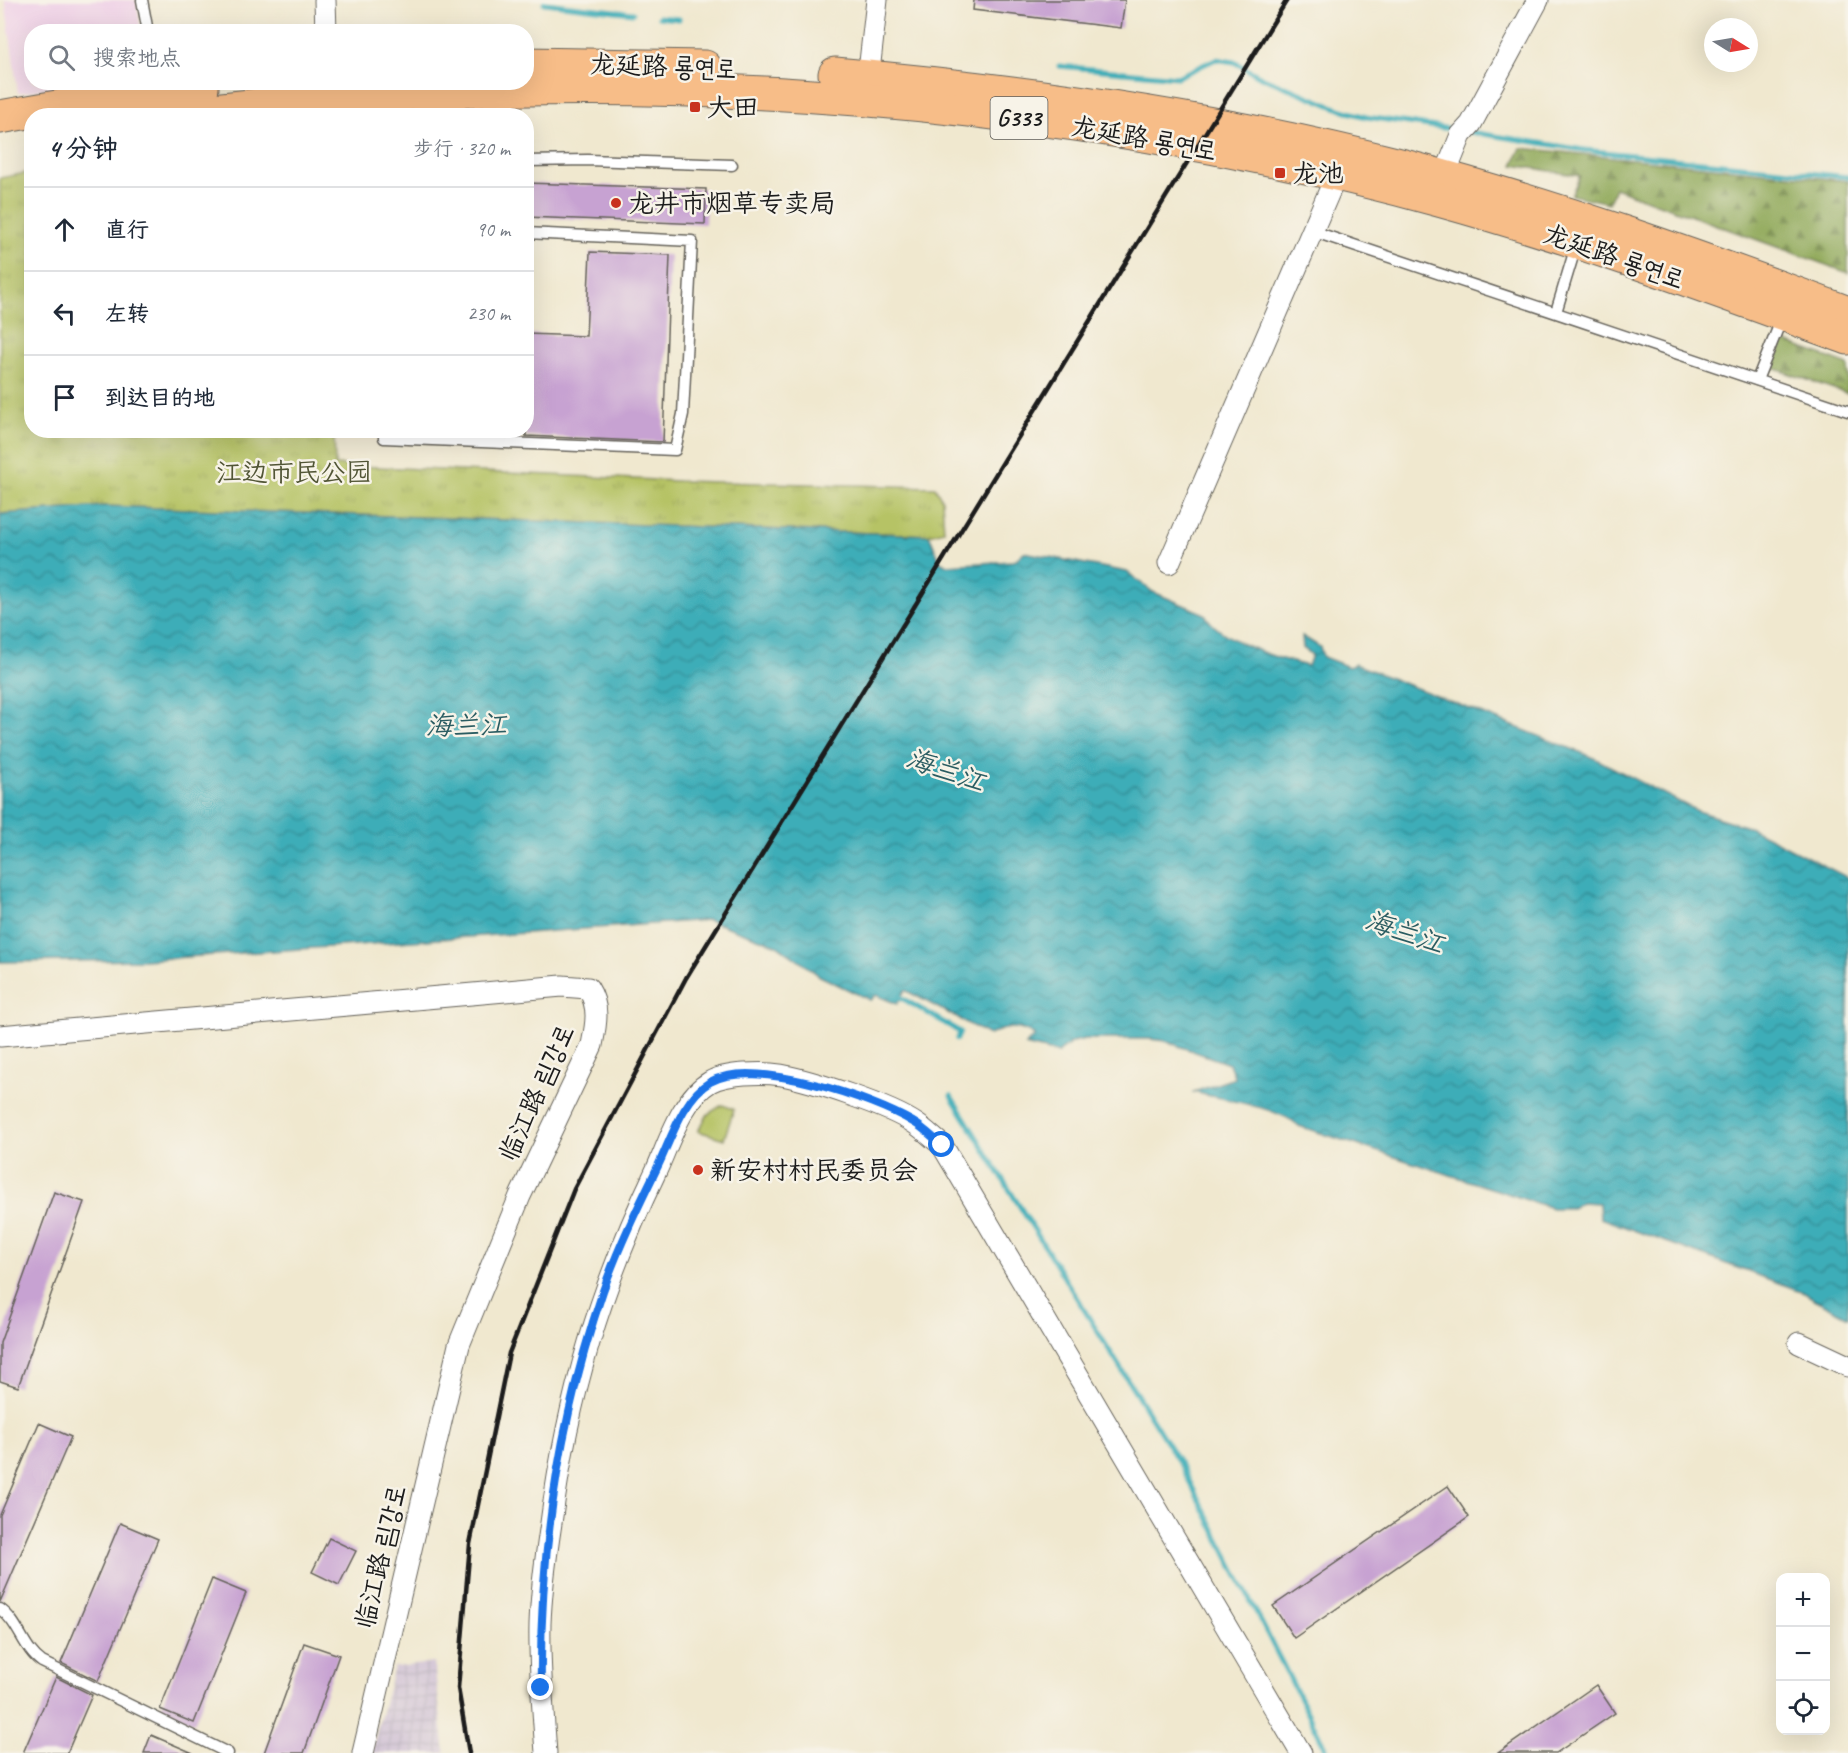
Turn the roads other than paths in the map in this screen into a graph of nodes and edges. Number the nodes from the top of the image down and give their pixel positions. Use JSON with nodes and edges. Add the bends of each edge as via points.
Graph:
{"nodes":[{"id":1,"x":142,"y":0,"type":"edge"},
{"id":2,"x":325,"y":0,"type":"edge"},
{"id":3,"x":877,"y":0,"type":"edge"},
{"id":4,"x":1538,"y":0,"type":"edge"},
{"id":5,"x":146,"y":24,"type":"edge"},
{"id":6,"x":326,"y":24,"type":"edge"},
{"id":7,"x":534,"y":64,"type":"edge"},
{"id":8,"x":867,"y":88,"type":"junction"},
{"id":9,"x":534,"y":89,"type":"edge"},
{"id":10,"x":201,"y":90,"type":"edge"},
{"id":11,"x":330,"y":90,"type":"edge"},
{"id":12,"x":451,"y":90,"type":"edge"},
{"id":13,"x":370,"y":94,"type":"edge"},
{"id":14,"x":159,"y":97,"type":"edge"},
{"id":15,"x":51,"y":108,"type":"edge"},
{"id":16,"x":24,"y":113,"type":"edge"},
{"id":17,"x":0,"y":117,"type":"edge"},
{"id":18,"x":24,"y":135,"type":"edge"},
{"id":19,"x":0,"y":139,"type":"edge"},
{"id":20,"x":534,"y":161,"type":"edge"},
{"id":21,"x":732,"y":165,"type":"dead end"},
{"id":22,"x":1336,"y":176,"type":"junction"},
{"id":23,"x":1440,"y":188,"type":"junction"},
{"id":24,"x":1312,"y":231,"type":"junction"},
{"id":25,"x":534,"y":233,"type":"edge"},
{"id":26,"x":1577,"y":243,"type":"junction"},
{"id":27,"x":1556,"y":312,"type":"junction"},
{"id":28,"x":1848,"y":313,"type":"edge"},
{"id":29,"x":1783,"y":315,"type":"junction"},
{"id":30,"x":1848,"y":338,"type":"edge"},
{"id":31,"x":1757,"y":380,"type":"junction"},
{"id":32,"x":1848,"y":411,"type":"edge"},
{"id":33,"x":384,"y":438,"type":"edge"},
{"id":34,"x":1169,"y":563,"type":"dead end"},
{"id":35,"x":0,"y":1036,"type":"edge"},
{"id":36,"x":1799,"y":1343,"type":"dead end"},
{"id":37,"x":1848,"y":1366,"type":"edge"},
{"id":38,"x":0,"y":1610,"type":"edge"},
{"id":39,"x":228,"y":1753,"type":"edge"},
{"id":40,"x":363,"y":1753,"type":"edge"},
{"id":41,"x":546,"y":1753,"type":"edge"},
{"id":42,"x":1301,"y":1753,"type":"edge"}],
"edges":[{"from":1,"to":5,"type":"lane"},
{"from":2,"to":6,"type":"street"},
{"from":3,"to":8,"type":"street"},
{"from":4,"to":23,"type":"street","via":[[1466,130]]},
{"from":7,"to":8,"type":"highway","name":"龙延路 룡연로","number":"G333","via":[[718,67]]},
{"from":8,"to":9,"type":"highway","name":"龙延路 룡연로","number":"G333","via":[[806,94]]},
{"from":8,"to":22,"type":"highway","name":"龙延路 룡연로","number":"G333","via":[[1198,146]]},
{"from":8,"to":23,"type":"highway","name":"龙延路 룡연로","number":"G333","via":[[1048,98],[1212,123]]},
{"from":10,"to":14,"type":"highway","name":"龙延路 룡연로","number":"G333"},
{"from":11,"to":13,"type":"highway","name":"龙延路 룡연로","number":"G333"},
{"from":11,"to":14,"type":"highway","name":"龙延路 룡연로","number":"G333"},
{"from":12,"to":13,"type":"highway","name":"龙延路 룡연로","number":"G333"},
{"from":14,"to":15,"type":"highway","name":"龙延路 룡연로","number":"G333"},
{"from":16,"to":17,"type":"highway","name":"龙延路 룡연로","number":"G333"},
{"from":18,"to":19,"type":"highway"},
{"from":20,"to":21,"type":"lane"},
{"from":22,"to":23,"type":"highway","name":"龙延路 룡연로","number":"G333"},
{"from":22,"to":24,"type":"street"},
{"from":23,"to":26,"type":"highway","name":"龙延路 룡연로","number":"G333"},
{"from":23,"to":28,"type":"highway","name":"龙延路 룡연로","number":"G333","via":[[1612,228]]},
{"from":24,"to":27,"type":"lane"},
{"from":24,"to":34,"type":"street"},
{"from":25,"to":33,"type":"lane","via":[[692,241],[683,414],[675,450]]},
{"from":26,"to":27,"type":"lane"},
{"from":26,"to":29,"type":"highway","name":"龙延路 룡연로","number":"G333"},
{"from":27,"to":31,"type":"lane"},
{"from":29,"to":30,"type":"highway","name":"龙延路 룡연로","number":"G333"},
{"from":29,"to":31,"type":"lane"},
{"from":31,"to":32,"type":"lane"},
{"from":35,"to":40,"type":"street","name":"临江路 림강로","via":[[562,986],[588,988],[595,999],[597,1020],[592,1045],[520,1196],[459,1345]]},
{"from":36,"to":37,"type":"street"},
{"from":38,"to":39,"type":"lane","via":[[10,1619],[33,1657]]},
{"from":41,"to":42,"type":"street","via":[[540,1622],[548,1540],[560,1450],[604,1290],[640,1202],[684,1111],[699,1090],[712,1081],[759,1073],[782,1076],[882,1107],[915,1123],[942,1145]]}]}
